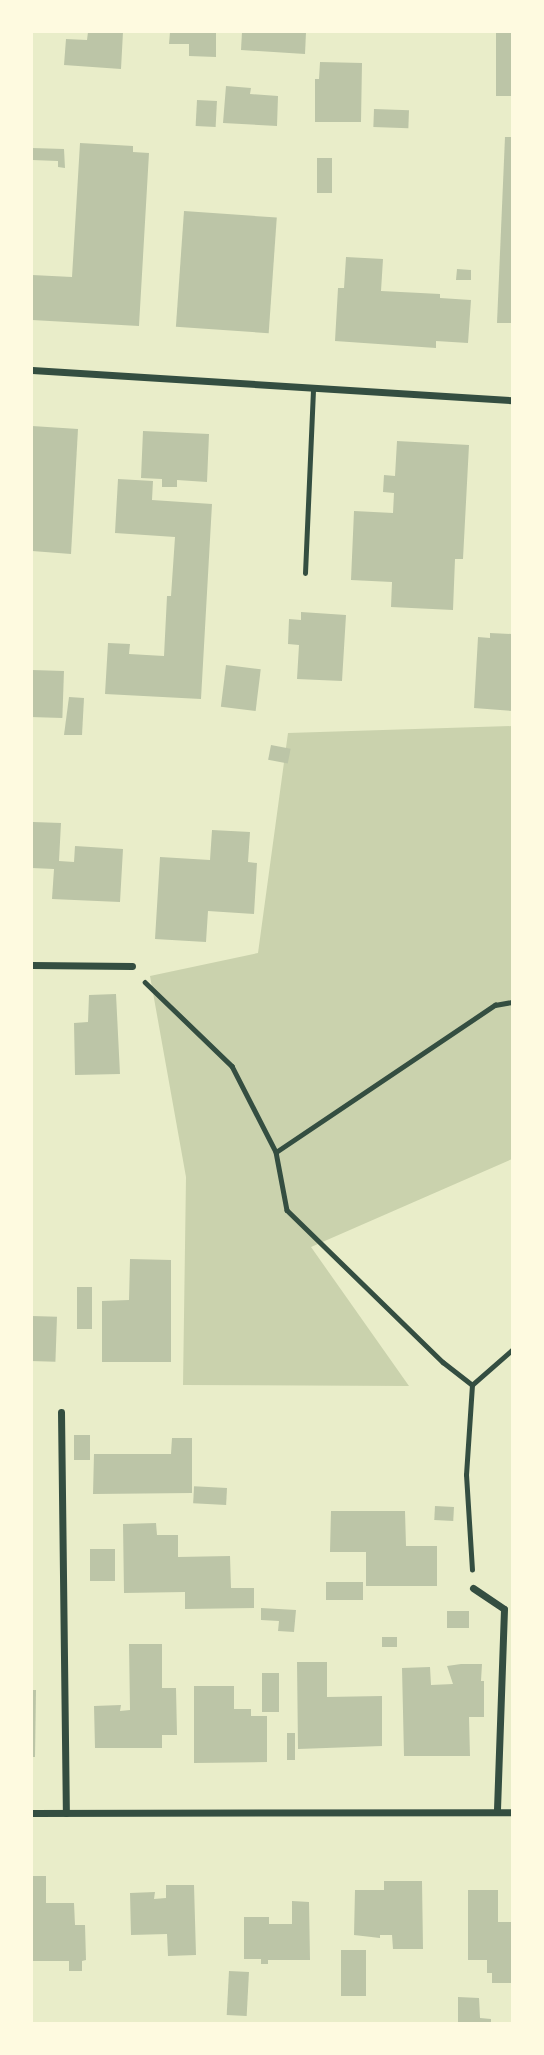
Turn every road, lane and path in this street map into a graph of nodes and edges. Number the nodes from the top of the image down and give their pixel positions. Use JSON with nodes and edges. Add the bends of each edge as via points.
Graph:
{"nodes":[{"id":1,"x":32,"y":370,"type":"edge"},
{"id":2,"x":313,"y":387,"type":"junction"},
{"id":3,"x":513,"y":400,"type":"edge"},
{"id":4,"x":305,"y":573,"type":"dead end"},
{"id":5,"x":32,"y":965,"type":"edge"},
{"id":6,"x":132,"y":966,"type":"dead end"},
{"id":7,"x":143,"y":980,"type":"dead end"},
{"id":8,"x":513,"y":1002,"type":"edge"},
{"id":9,"x":276,"y":1152,"type":"junction"},
{"id":10,"x":513,"y":1350,"type":"edge"},
{"id":11,"x":472,"y":1384,"type":"junction"},
{"id":12,"x":61,"y":1412,"type":"dead end"},
{"id":13,"x":472,"y":1588,"type":"joint"},
{"id":14,"x":497,"y":1812,"type":"junction"},
{"id":15,"x":513,"y":1812,"type":"edge"},
{"id":16,"x":32,"y":1813,"type":"edge"},
{"id":17,"x":66,"y":1813,"type":"junction"}],
"edges":[{"from":1,"to":2,"type":"street"},
{"from":2,"to":3,"type":"street"},
{"from":2,"to":4,"type":"lane"},
{"from":5,"to":6,"type":"street"},
{"from":7,"to":9,"type":"path","via":[[232,1066]]},
{"from":8,"to":9,"type":"path","via":[[495,1005]]},
{"from":9,"to":11,"type":"path","via":[[287,1210],[443,1362]]},
{"from":10,"to":11,"type":"path"},
{"from":11,"to":13,"type":"path","via":[[466,1475]]},
{"from":12,"to":17,"type":"street"},
{"from":13,"to":14,"type":"street","via":[[504,1609]]},
{"from":14,"to":15,"type":"street"},
{"from":14,"to":17,"type":"street"},
{"from":16,"to":17,"type":"street"}]}
